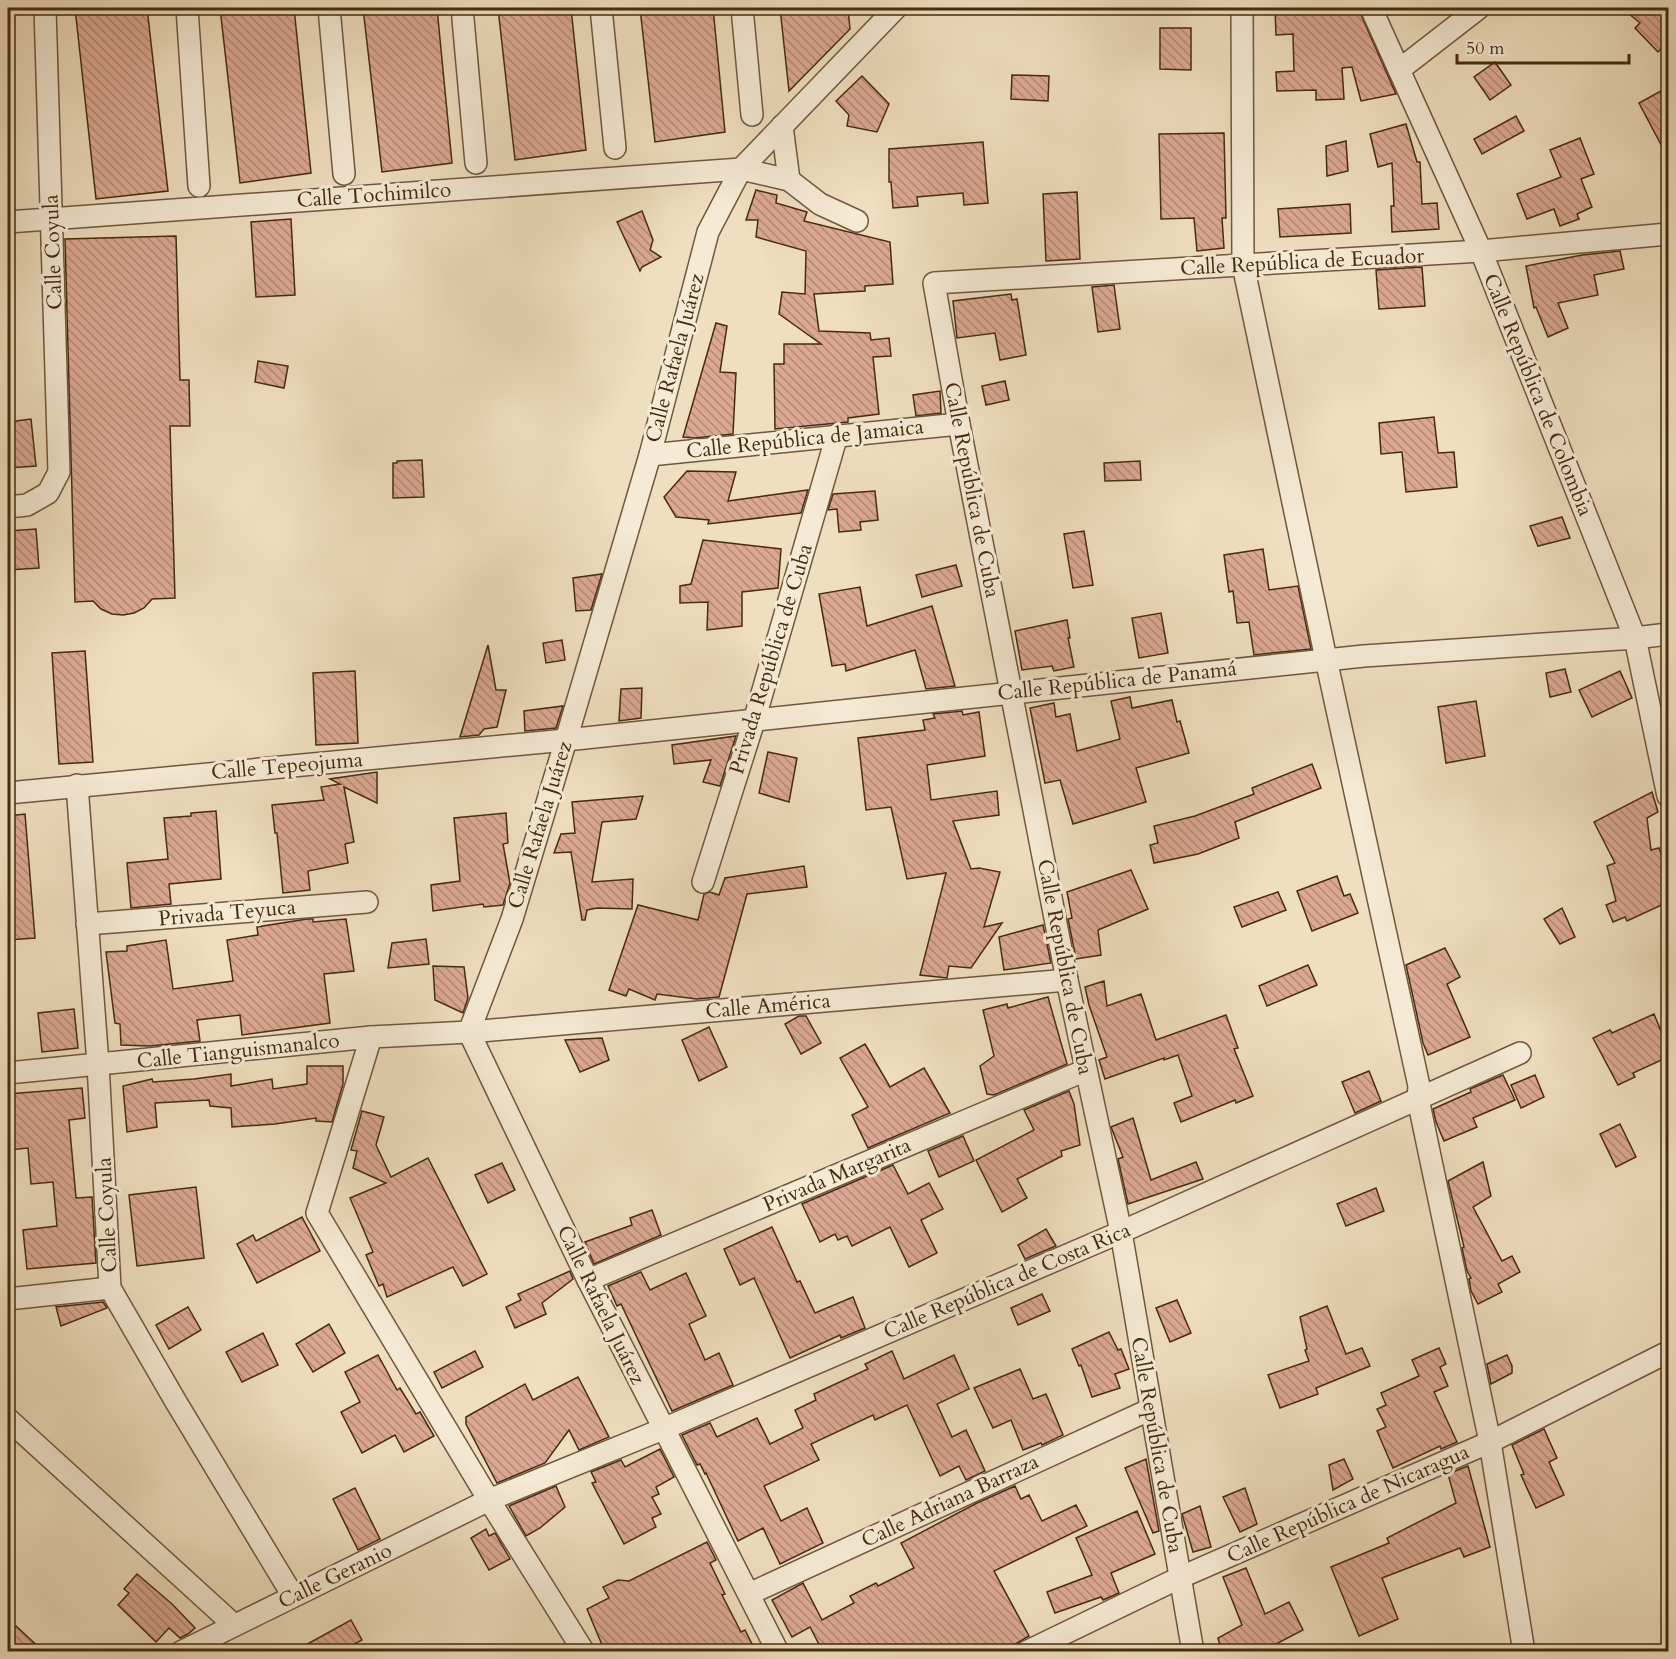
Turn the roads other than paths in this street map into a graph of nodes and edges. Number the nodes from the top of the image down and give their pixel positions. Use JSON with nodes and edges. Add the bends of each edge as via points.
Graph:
{"nodes":[{"id":1,"x":45,"y":8,"type":"edge"},
{"id":2,"x":187,"y":8,"type":"edge"},
{"id":3,"x":329,"y":8,"type":"edge"},
{"id":4,"x":462,"y":8,"type":"edge"},
{"id":5,"x":601,"y":8,"type":"edge"},
{"id":6,"x":742,"y":8,"type":"edge"},
{"id":7,"x":896,"y":8,"type":"edge"},
{"id":8,"x":1242,"y":8,"type":"edge"},
{"id":9,"x":1371,"y":8,"type":"edge"},
{"id":10,"x":1479,"y":8,"type":"edge"},
{"id":11,"x":1399,"y":70,"type":"junction"},
{"id":12,"x":752,"y":115,"type":"dead end"},
{"id":13,"x":782,"y":126,"type":"junction"},
{"id":14,"x":615,"y":148,"type":"dead end"},
{"id":15,"x":476,"y":163,"type":"dead end"},
{"id":16,"x":741,"y":169,"type":"junction"},
{"id":17,"x":344,"y":174,"type":"dead end"},
{"id":18,"x":789,"y":180,"type":"junction"},
{"id":19,"x":199,"y":186,"type":"dead end"},
{"id":20,"x":51,"y":218,"type":"junction"},
{"id":21,"x":857,"y":221,"type":"dead end"},
{"id":22,"x":8,"y":222,"type":"edge"},
{"id":23,"x":1668,"y":234,"type":"edge"},
{"id":24,"x":1481,"y":251,"type":"junction"},
{"id":25,"x":1243,"y":265,"type":"junction"},
{"id":26,"x":934,"y":284,"type":"joint"},
{"id":27,"x":959,"y":424,"type":"junction"},
{"id":28,"x":837,"y":435,"type":"junction"},
{"id":29,"x":650,"y":455,"type":"junction"},
{"id":30,"x":8,"y":507,"type":"edge"},
{"id":31,"x":1668,"y":634,"type":"edge"},
{"id":32,"x":1635,"y":638,"type":"junction"},
{"id":33,"x":1326,"y":659,"type":"junction"},
{"id":34,"x":1011,"y":692,"type":"junction"},
{"id":35,"x":754,"y":721,"type":"junction"},
{"id":36,"x":566,"y":740,"type":"junction"},
{"id":37,"x":77,"y":785,"type":"junction"},
{"id":38,"x":8,"y":793,"type":"edge"},
{"id":39,"x":1668,"y":796,"type":"edge"},
{"id":40,"x":703,"y":882,"type":"dead end"},
{"id":41,"x":367,"y":902,"type":"dead end"},
{"id":42,"x":87,"y":924,"type":"junction"},
{"id":43,"x":1066,"y":980,"type":"junction"},
{"id":44,"x":469,"y":1032,"type":"junction"},
{"id":45,"x":371,"y":1037,"type":"junction"},
{"id":46,"x":1520,"y":1053,"type":"dead end"},
{"id":47,"x":98,"y":1065,"type":"junction"},
{"id":48,"x":1086,"y":1070,"type":"junction"},
{"id":49,"x":8,"y":1073,"type":"edge"},
{"id":50,"x":1418,"y":1100,"type":"junction"},
{"id":51,"x":1121,"y":1232,"type":"junction"},
{"id":52,"x":588,"y":1280,"type":"junction"},
{"id":53,"x":110,"y":1288,"type":"junction"},
{"id":54,"x":8,"y":1299,"type":"edge"},
{"id":55,"x":1668,"y":1352,"type":"edge"},
{"id":56,"x":1150,"y":1409,"type":"junction"},
{"id":57,"x":8,"y":1419,"type":"edge"},
{"id":58,"x":663,"y":1429,"type":"junction"},
{"id":59,"x":1490,"y":1442,"type":"junction"},
{"id":60,"x":489,"y":1500,"type":"junction"},
{"id":61,"x":1179,"y":1578,"type":"junction"},
{"id":62,"x":748,"y":1594,"type":"junction"},
{"id":63,"x":293,"y":1596,"type":"junction"},
{"id":64,"x":234,"y":1625,"type":"junction"},
{"id":65,"x":181,"y":1652,"type":"edge"},
{"id":66,"x":584,"y":1652,"type":"edge"},
{"id":67,"x":778,"y":1652,"type":"edge"},
{"id":68,"x":1026,"y":1652,"type":"edge"},
{"id":69,"x":1193,"y":1652,"type":"edge"},
{"id":70,"x":1524,"y":1652,"type":"edge"}],
"edges":[{"from":1,"to":20,"type":"street","name":"Calle Coyula"},
{"from":2,"to":19,"type":"street"},
{"from":3,"to":17,"type":"street"},
{"from":4,"to":15,"type":"street"},
{"from":5,"to":14,"type":"street"},
{"from":6,"to":12,"type":"street"},
{"from":7,"to":13,"type":"street","name":"Calle Rafaela Juárez"},
{"from":8,"to":25,"type":"street"},
{"from":9,"to":11,"type":"street","name":"Calle República de Colombia"},
{"from":10,"to":11,"type":"street"},
{"from":11,"to":24,"type":"street","name":"Calle República de Colombia"},
{"from":13,"to":16,"type":"street","name":"Calle Rafaela Juárez"},
{"from":13,"to":18,"type":"street"},
{"from":16,"to":18,"type":"street","name":"Calle Tochimilco"},
{"from":16,"to":20,"type":"street","name":"Calle Tochimilco"},
{"from":16,"to":29,"type":"street","name":"Calle Rafaela Juárez","via":[[708,232]]},
{"from":18,"to":21,"type":"street","via":[[820,204]]},
{"from":20,"to":22,"type":"street","name":"Calle Tochimilco"},
{"from":20,"to":30,"type":"street","name":"Calle Coyula","via":[[59,472],[48,493],[27,505]]},
{"from":23,"to":24,"type":"street","name":"Calle República de Ecuador"},
{"from":24,"to":25,"type":"street","name":"Calle República de Ecuador"},
{"from":24,"to":32,"type":"street","name":"Calle República de Colombia"},
{"from":25,"to":26,"type":"street","name":"Calle República de Ecuador"},
{"from":25,"to":33,"type":"street"},
{"from":26,"to":27,"type":"street","name":"Calle República de Cuba"},
{"from":27,"to":28,"type":"street","name":"Calle República de Jamaica"},
{"from":27,"to":34,"type":"street","name":"Calle República de Cuba"},
{"from":28,"to":29,"type":"street","name":"Calle República de Jamaica"},
{"from":28,"to":35,"type":"street","name":"Privada República de Cuba"},
{"from":29,"to":36,"type":"street","name":"Calle Rafaela Juárez"},
{"from":31,"to":32,"type":"street","name":"Calle República de Panamá"},
{"from":32,"to":33,"type":"street","name":"Calle República de Panamá"},
{"from":32,"to":39,"type":"street","name":"Calle República de Colombia"},
{"from":33,"to":34,"type":"street","name":"Calle República de Panamá"},
{"from":33,"to":50,"type":"street","via":[[1417,1075]]},
{"from":34,"to":35,"type":"street","name":"Calle República de Panamá"},
{"from":34,"to":43,"type":"street","name":"Calle República de Cuba"},
{"from":35,"to":36,"type":"street","name":"Calle República de Panamá"},
{"from":35,"to":40,"type":"street","name":"Privada República de Cuba"},
{"from":36,"to":37,"type":"street","name":"Calle Tepeojuma"},
{"from":36,"to":44,"type":"street","name":"Calle Rafaela Juárez","via":[[512,919]]},
{"from":37,"to":38,"type":"street","name":"Calle Tepeojuma"},
{"from":37,"to":42,"type":"street","name":"Calle Coyula"},
{"from":41,"to":42,"type":"street","name":"Privada Teyuca"},
{"from":42,"to":47,"type":"street","name":"Calle Coyula"},
{"from":43,"to":44,"type":"street","name":"Calle América"},
{"from":43,"to":48,"type":"street","name":"Calle República de Cuba"},
{"from":44,"to":45,"type":"street","name":"Calle Tianguismanalco"},
{"from":44,"to":52,"type":"street","name":"Calle Rafaela Juárez"},
{"from":45,"to":47,"type":"street","name":"Calle Tianguismanalco"},
{"from":45,"to":60,"type":"street","via":[[317,1213]]},
{"from":46,"to":50,"type":"street","name":"Calle República de Costa Rica"},
{"from":47,"to":49,"type":"street","name":"Calle Tianguismanalco"},
{"from":47,"to":53,"type":"street","name":"Calle Coyula"},
{"from":48,"to":51,"type":"street","name":"Calle República de Cuba"},
{"from":48,"to":52,"type":"street","name":"Privada Margarita"},
{"from":50,"to":51,"type":"street","name":"Calle República de Costa Rica"},
{"from":50,"to":59,"type":"street"},
{"from":51,"to":56,"type":"street","name":"Calle República de Cuba"},
{"from":51,"to":58,"type":"street","name":"Calle República de Costa Rica"},
{"from":52,"to":58,"type":"street","name":"Calle Rafaela Juárez"},
{"from":53,"to":54,"type":"street"},
{"from":53,"to":63,"type":"street","name":"Calle Coyula"},
{"from":55,"to":59,"type":"street","name":"Calle República de Nicaragua"},
{"from":56,"to":61,"type":"street","name":"Calle República de Cuba"},
{"from":56,"to":62,"type":"street","name":"Calle Adriana Barraza"},
{"from":57,"to":64,"type":"street"},
{"from":58,"to":60,"type":"street","name":"Calle República de Costa Rica"},
{"from":58,"to":62,"type":"street","name":"Calle Rafaela Juárez"},
{"from":59,"to":61,"type":"street","name":"Calle República de Nicaragua"},
{"from":59,"to":70,"type":"street"},
{"from":60,"to":63,"type":"street","name":"Calle Geranio"},
{"from":60,"to":66,"type":"street"},
{"from":61,"to":68,"type":"street","name":"Calle República de Nicaragua"},
{"from":61,"to":69,"type":"street","name":"Calle República de Cuba"},
{"from":62,"to":67,"type":"street","name":"Calle Rafaela Juárez"},
{"from":63,"to":64,"type":"street","name":"Calle Geranio"},
{"from":64,"to":65,"type":"street","name":"Calle Geranio"}]}
